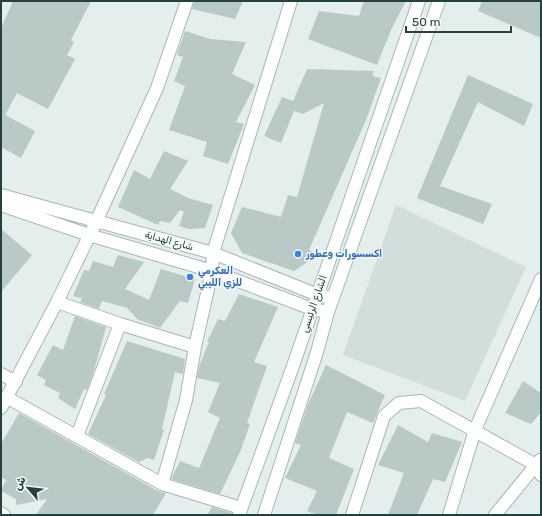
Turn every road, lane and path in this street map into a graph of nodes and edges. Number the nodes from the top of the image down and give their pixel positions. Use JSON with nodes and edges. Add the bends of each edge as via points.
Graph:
{"nodes":[{"id":1,"x":187,"y":1,"type":"edge"},
{"id":2,"x":291,"y":1,"type":"edge"},
{"id":3,"x":419,"y":1,"type":"edge"},
{"id":4,"x":439,"y":1,"type":"edge"},
{"id":5,"x":1,"y":195,"type":"edge"},
{"id":6,"x":1,"y":205,"type":"edge"},
{"id":7,"x":96,"y":222,"type":"junction"},
{"id":8,"x":90,"y":235,"type":"junction"},
{"id":9,"x":213,"y":253,"type":"junction"},
{"id":10,"x":212,"y":271,"type":"junction"},
{"id":11,"x":541,"y":279,"type":"edge"},
{"id":12,"x":318,"y":295,"type":"junction"},
{"id":13,"x":333,"y":298,"type":"junction"},
{"id":14,"x":57,"y":302,"type":"junction"},
{"id":15,"x":312,"y":309,"type":"junction"},
{"id":16,"x":328,"y":312,"type":"junction"},
{"id":17,"x":120,"y":324,"type":"junction"},
{"id":18,"x":195,"y":347,"type":"junction"},
{"id":19,"x":1,"y":374,"type":"edge"},
{"id":20,"x":16,"y":382,"type":"junction"},
{"id":21,"x":8,"y":398,"type":"junction"},
{"id":22,"x":1,"y":408,"type":"edge"},
{"id":23,"x":475,"y":430,"type":"junction"},
{"id":24,"x":77,"y":436,"type":"junction"},
{"id":25,"x":539,"y":467,"type":"edge"},
{"id":26,"x":162,"y":484,"type":"junction"},
{"id":27,"x":240,"y":511,"type":"edge"},
{"id":28,"x":1,"y":513,"type":"edge"},
{"id":29,"x":4,"y":515,"type":"edge"},
{"id":30,"x":264,"y":515,"type":"edge"},
{"id":31,"x":352,"y":515,"type":"edge"},
{"id":32,"x":450,"y":515,"type":"edge"},
{"id":33,"x":495,"y":515,"type":"edge"}],
"edges":[{"from":1,"to":7,"type":"street","via":[[157,88]]},
{"from":2,"to":9,"type":"street"},
{"from":3,"to":12,"type":"street","name":"الشارع الرئيسي"},
{"from":4,"to":13,"type":"street","name":"الشارع الرئيسي"},
{"from":5,"to":7,"type":"street","name":"شارع الهداية"},
{"from":6,"to":8,"type":"street","name":"شارع الهداية"},
{"from":7,"to":8,"type":"street"},
{"from":7,"to":9,"type":"street","name":"شارع الهداية"},
{"from":8,"to":10,"type":"street","name":"شارع الهداية"},
{"from":8,"to":14,"type":"street"},
{"from":9,"to":10,"type":"street"},
{"from":9,"to":12,"type":"street","name":"شارع الهداية"},
{"from":10,"to":15,"type":"street","name":"شارع الهداية"},
{"from":10,"to":18,"type":"street"},
{"from":11,"to":23,"type":"street"},
{"from":12,"to":13,"type":"street","name":"شارع الهداية"},
{"from":12,"to":15,"type":"street","name":"الشارع الرئيسي"},
{"from":13,"to":16,"type":"street","name":"الشارع الرئيسي"},
{"from":14,"to":17,"type":"street"},
{"from":14,"to":20,"type":"street"},
{"from":15,"to":16,"type":"street","name":"شارع الهداية"},
{"from":15,"to":27,"type":"street","name":"الشارع الرئيسي"},
{"from":16,"to":30,"type":"street","name":"الشارع الرئيسي"},
{"from":17,"to":18,"type":"street"},
{"from":17,"to":24,"type":"street"},
{"from":18,"to":26,"type":"street","via":[[186,400]]},
{"from":19,"to":20,"type":"street"},
{"from":20,"to":21,"type":"street"},
{"from":21,"to":22,"type":"street"},
{"from":21,"to":24,"type":"street"},
{"from":23,"to":25,"type":"street"},
{"from":23,"to":31,"type":"street","via":[[422,401],[399,403],[384,416]]},
{"from":23,"to":32,"type":"street"},
{"from":24,"to":26,"type":"street"},
{"from":25,"to":33,"type":"street"},
{"from":26,"to":27,"type":"street"},
{"from":28,"to":29,"type":"street"}]}
